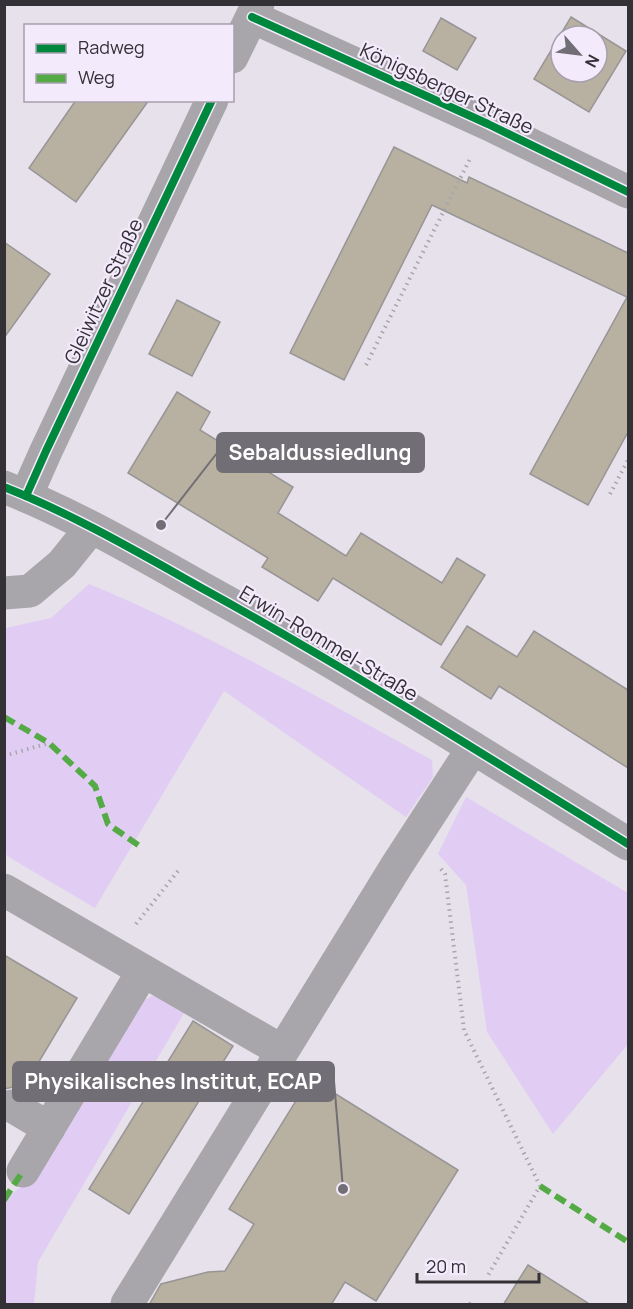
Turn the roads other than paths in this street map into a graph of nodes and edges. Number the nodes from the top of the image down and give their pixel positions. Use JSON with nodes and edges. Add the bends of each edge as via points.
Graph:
{"nodes":[{"id":1,"x":255,"y":11,"type":"edge"},
{"id":2,"x":234,"y":53,"type":"edge"},
{"id":3,"x":211,"y":102,"type":"edge"},
{"id":4,"x":628,"y":192,"type":"edge"},
{"id":5,"x":15,"y":491,"type":"edge"},
{"id":6,"x":91,"y":528,"type":"junction"},
{"id":7,"x":4,"y":593,"type":"edge"},
{"id":8,"x":473,"y":748,"type":"junction"},
{"id":9,"x":628,"y":844,"type":"edge"},
{"id":10,"x":4,"y":890,"type":"edge"},
{"id":11,"x":143,"y":971,"type":"junction"},
{"id":12,"x":282,"y":1051,"type":"junction"},
{"id":13,"x":12,"y":1106,"type":"dead end"},
{"id":14,"x":49,"y":1128,"type":"junction"},
{"id":15,"x":23,"y":1171,"type":"dead end"},
{"id":16,"x":128,"y":1303,"type":"edge"}],
"edges":[{"from":1,"to":2,"type":"street"},
{"from":1,"to":4,"type":"street","name":"Königsberger Straße"},
{"from":3,"to":5,"type":"street","name":"Gleiwitzer Straße","via":[[46,450]]},
{"from":5,"to":6,"type":"street","name":"Erwin-Rommel-Straße"},
{"from":6,"to":7,"type":"street","via":[[62,564],[30,591]]},
{"from":6,"to":8,"type":"street","name":"Erwin-Rommel-Straße","via":[[274,628]]},
{"from":8,"to":9,"type":"street","name":"Erwin-Rommel-Straße"},
{"from":8,"to":12,"type":"street"},
{"from":10,"to":11,"type":"street"},
{"from":11,"to":12,"type":"street"},
{"from":11,"to":14,"type":"street"},
{"from":12,"to":16,"type":"street"},
{"from":13,"to":14,"type":"street"},
{"from":14,"to":15,"type":"street"}]}
